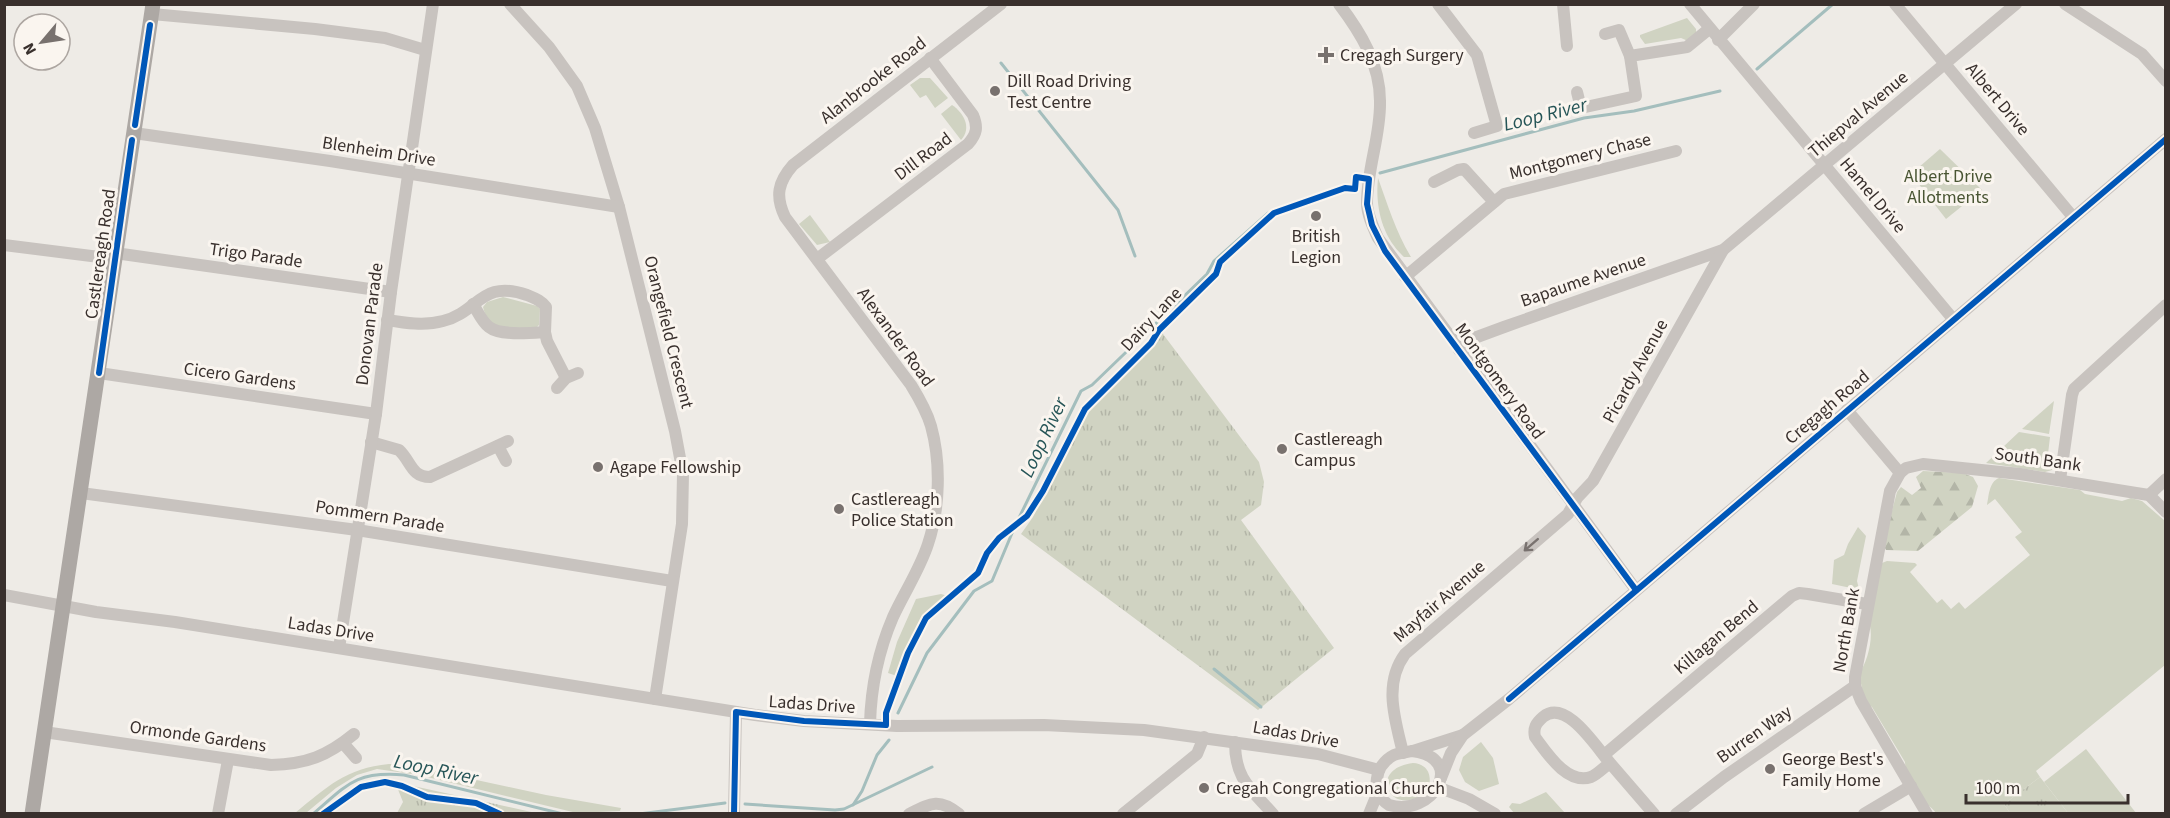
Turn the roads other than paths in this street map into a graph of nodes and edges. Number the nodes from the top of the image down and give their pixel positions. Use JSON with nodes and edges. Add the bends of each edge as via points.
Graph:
{"nodes":[{"id":1,"x":433,"y":4,"type":"edge"},
{"id":2,"x":510,"y":4,"type":"edge"},
{"id":3,"x":1000,"y":4,"type":"edge"},
{"id":4,"x":1339,"y":4,"type":"edge"},
{"id":5,"x":1438,"y":4,"type":"edge"},
{"id":6,"x":1563,"y":4,"type":"edge"},
{"id":7,"x":1690,"y":4,"type":"edge"},
{"id":8,"x":1754,"y":4,"type":"edge"},
{"id":9,"x":1895,"y":4,"type":"edge"},
{"id":10,"x":2016,"y":4,"type":"edge"},
{"id":11,"x":2066,"y":4,"type":"edge"},
{"id":12,"x":152,"y":9,"type":"edge"},
{"id":13,"x":1709,"y":30,"type":"junction"},
{"id":14,"x":1605,"y":34,"type":"dead end"},
{"id":15,"x":1719,"y":40,"type":"junction"},
{"id":16,"x":1567,"y":46,"type":"dead end"},
{"id":17,"x":425,"y":50,"type":"junction"},
{"id":18,"x":1630,"y":56,"type":"junction"},
{"id":19,"x":930,"y":58,"type":"junction"},
{"id":20,"x":1945,"y":64,"type":"junction"},
{"id":21,"x":2166,"y":81,"type":"edge"},
{"id":22,"x":1577,"y":92,"type":"dead end"},
{"id":23,"x":134,"y":133,"type":"junction"},
{"id":24,"x":1474,"y":133,"type":"dead end"},
{"id":25,"x":2166,"y":139,"type":"edge"},
{"id":26,"x":1676,"y":150,"type":"dead end"},
{"id":27,"x":1825,"y":165,"type":"junction"},
{"id":28,"x":408,"y":175,"type":"junction"},
{"id":29,"x":1434,"y":182,"type":"dead end"},
{"id":30,"x":778,"y":192,"type":"joint"},
{"id":31,"x":1494,"y":202,"type":"junction"},
{"id":32,"x":619,"y":207,"type":"junction"},
{"id":33,"x":2073,"y":217,"type":"junction"},
{"id":34,"x":4,"y":245,"type":"edge"},
{"id":35,"x":1723,"y":250,"type":"junction"},
{"id":36,"x":115,"y":256,"type":"junction"},
{"id":37,"x":817,"y":259,"type":"junction"},
{"id":38,"x":1405,"y":277,"type":"junction"},
{"id":39,"x":391,"y":292,"type":"junction"},
{"id":40,"x":472,"y":304,"type":"junction"},
{"id":41,"x":2166,"y":305,"type":"edge"},
{"id":42,"x":1953,"y":319,"type":"junction"},
{"id":43,"x":387,"y":320,"type":"junction"},
{"id":44,"x":545,"y":332,"type":"junction"},
{"id":45,"x":1459,"y":350,"type":"junction"},
{"id":46,"x":99,"y":373,"type":"junction"},
{"id":47,"x":557,"y":388,"type":"dead end"},
{"id":48,"x":1846,"y":410,"type":"junction"},
{"id":49,"x":376,"y":414,"type":"junction"},
{"id":50,"x":371,"y":442,"type":"junction"},
{"id":51,"x":506,"y":461,"type":"dead end"},
{"id":52,"x":1900,"y":473,"type":"junction"},
{"id":53,"x":2166,"y":479,"type":"edge"},
{"id":54,"x":2060,"y":480,"type":"junction"},
{"id":55,"x":81,"y":493,"type":"junction"},
{"id":56,"x":2149,"y":495,"type":"junction"},
{"id":57,"x":1573,"y":506,"type":"junction"},
{"id":58,"x":2166,"y":512,"type":"edge"},
{"id":59,"x":357,"y":530,"type":"junction"},
{"id":60,"x":672,"y":581,"type":"junction"},
{"id":61,"x":1636,"y":590,"type":"junction"},
{"id":62,"x":4,"y":595,"type":"edge"},
{"id":63,"x":1867,"y":604,"type":"junction"},
{"id":64,"x":63,"y":606,"type":"junction"},
{"id":65,"x":339,"y":648,"type":"junction"},
{"id":66,"x":1855,"y":686,"type":"junction"},
{"id":67,"x":655,"y":699,"type":"junction"},
{"id":68,"x":736,"y":712,"type":"junction"},
{"id":69,"x":870,"y":723,"type":"junction"},
{"id":70,"x":44,"y":732,"type":"junction"},
{"id":71,"x":354,"y":734,"type":"dead end"},
{"id":72,"x":1463,"y":735,"type":"junction"},
{"id":73,"x":1204,"y":737,"type":"junction"},
{"id":74,"x":1235,"y":742,"type":"junction"},
{"id":75,"x":343,"y":743,"type":"junction"},
{"id":76,"x":1407,"y":752,"type":"junction"},
{"id":77,"x":356,"y":758,"type":"dead end"},
{"id":78,"x":1607,"y":759,"type":"junction"},
{"id":79,"x":228,"y":760,"type":"junction"},
{"id":80,"x":1379,"y":770,"type":"junction"},
{"id":81,"x":1441,"y":783,"type":"junction"},
{"id":82,"x":1911,"y":786,"type":"junction"},
{"id":83,"x":1378,"y":792,"type":"junction"},
{"id":84,"x":1401,"y":812,"type":"edge"},
{"id":85,"x":32,"y":813,"type":"edge"},
{"id":86,"x":218,"y":813,"type":"edge"},
{"id":87,"x":734,"y":813,"type":"edge"},
{"id":88,"x":909,"y":813,"type":"edge"},
{"id":89,"x":959,"y":813,"type":"edge"},
{"id":90,"x":1124,"y":813,"type":"edge"},
{"id":91,"x":1274,"y":813,"type":"edge"},
{"id":92,"x":1369,"y":813,"type":"edge"},
{"id":93,"x":1495,"y":813,"type":"edge"},
{"id":94,"x":1654,"y":813,"type":"edge"},
{"id":95,"x":1676,"y":813,"type":"edge"},
{"id":96,"x":1864,"y":813,"type":"edge"},
{"id":97,"x":1927,"y":813,"type":"edge"}],
"edges":[{"from":1,"to":17,"type":"street","name":"Donovan Parade"},
{"from":2,"to":32,"type":"street","name":"Orangefield Crescent","via":[[577,86],[595,128]]},
{"from":3,"to":19,"type":"street","name":"Alanbrooke Road"},
{"from":4,"to":38,"type":"street","name":"Montgomery Road","via":[[1364,40],[1376,71],[1380,118],[1367,204],[1378,238]]},
{"from":5,"to":24,"type":"street","via":[[1477,55],[1480,65],[1497,126]]},
{"from":6,"to":16,"type":"street"},
{"from":7,"to":13,"type":"street","name":"Hamel Drive"},
{"from":8,"to":15,"type":"street"},
{"from":9,"to":20,"type":"street","name":"Albert Drive"},
{"from":10,"to":20,"type":"street","name":"Thiepval Avenue"},
{"from":11,"to":21,"type":"street","via":[[2142,54]]},
{"from":12,"to":17,"type":"street","via":[[385,38]]},
{"from":12,"to":23,"type":"main road","name":"Castlereagh Road"},
{"from":13,"to":15,"type":"street","name":"Hamel Drive"},
{"from":13,"to":18,"type":"street","via":[[1687,47]]},
{"from":14,"to":18,"type":"street","via":[[1619,30]]},
{"from":15,"to":27,"type":"street","name":"Hamel Drive"},
{"from":17,"to":28,"type":"street","name":"Donovan Parade"},
{"from":18,"to":22,"type":"street","via":[[1636,96],[1581,108]]},
{"from":19,"to":30,"type":"street","name":"Alanbrooke Road","via":[[793,165]]},
{"from":19,"to":37,"type":"street","name":"Dill Road","via":[[973,115],[974,137]]},
{"from":20,"to":27,"type":"street","name":"Thiepval Avenue"},
{"from":20,"to":33,"type":"street","name":"Albert Drive"},
{"from":23,"to":28,"type":"street","name":"Blenheim Drive","via":[[330,160]]},
{"from":23,"to":36,"type":"main road","name":"Castlereagh Road"},
{"from":25,"to":33,"type":"street","name":"Cregagh Road"},
{"from":26,"to":31,"type":"street","name":"Montgomery Chase","via":[[1515,190]]},
{"from":27,"to":35,"type":"street","name":"Thiepval Avenue"},
{"from":27,"to":42,"type":"street","name":"Hamel Drive"},
{"from":28,"to":32,"type":"street","name":"Blenheim Drive"},
{"from":28,"to":39,"type":"street","name":"Donovan Parade"},
{"from":29,"to":31,"type":"street","name":"Montgomery Chase","via":[[1464,169]]},
{"from":30,"to":37,"type":"street","name":"Alexander Road","via":[[785,217]]},
{"from":31,"to":38,"type":"street","name":"Montgomery Chase"},
{"from":32,"to":60,"type":"street","name":"Orangefield Crescent","via":[[683,474],[682,524]]},
{"from":33,"to":42,"type":"street","name":"Cregagh Road"},
{"from":34,"to":36,"type":"street","name":"Trigo Parade"},
{"from":35,"to":45,"type":"street","name":"Bapaume Avenue","via":[[1477,337]]},
{"from":35,"to":57,"type":"street","name":"Picardy Avenue","via":[[1593,481]]},
{"from":36,"to":39,"type":"street","name":"Trigo Parade"},
{"from":36,"to":46,"type":"main road","name":"Castlereagh Road"},
{"from":37,"to":69,"type":"street","name":"Alexander Road","via":[[915,392],[931,426],[937,463],[933,529],[876,663]]},
{"from":38,"to":45,"type":"street","name":"Montgomery Road"},
{"from":39,"to":43,"type":"street","name":"Donovan Parade"},
{"from":40,"to":43,"type":"street","via":[[443,321]]},
{"from":40,"to":44,"type":"street","via":[[492,330]]},
{"from":40,"to":44,"type":"street","via":[[487,294],[504,290],[539,300],[546,307]]},
{"from":41,"to":54,"type":"street","via":[[2074,389]]},
{"from":42,"to":48,"type":"street","name":"Cregagh Road"},
{"from":43,"to":49,"type":"street","name":"Donovan Parade"},
{"from":44,"to":47,"type":"street","via":[[553,355],[572,376]]},
{"from":45,"to":57,"type":"street","name":"Montgomery Road"},
{"from":46,"to":49,"type":"street","name":"Cicero Gardens"},
{"from":46,"to":55,"type":"main road","name":"Castlereagh Road"},
{"from":48,"to":52,"type":"street"},
{"from":48,"to":61,"type":"street","name":"Cregagh Road"},
{"from":49,"to":50,"type":"street","name":"Donovan Parade"},
{"from":50,"to":51,"type":"street","via":[[399,450],[414,472],[423,477],[436,475],[503,444]]},
{"from":50,"to":59,"type":"street","name":"Donovan Parade"},
{"from":52,"to":54,"type":"street","name":"South Bank","via":[[1923,464]]},
{"from":52,"to":63,"type":"street","name":"North Bank","via":[[1890,491]]},
{"from":53,"to":56,"type":"street"},
{"from":54,"to":56,"type":"street","name":"South Bank"},
{"from":55,"to":59,"type":"street","name":"Pommern Parade"},
{"from":55,"to":64,"type":"main road","name":"Castlereagh Road"},
{"from":56,"to":58,"type":"street"},
{"from":57,"to":61,"type":"street","name":"Montgomery Road"},
{"from":57,"to":76,"type":"street","name":"Mayfair Avenue","one_way":true,"via":[[1405,654],[1394,672],[1392,702]]},
{"from":59,"to":60,"type":"street","name":"Pommern Parade"},
{"from":59,"to":65,"type":"street","name":"Donovan Parade"},
{"from":60,"to":67,"type":"street","name":"Orangefield Crescent"},
{"from":61,"to":72,"type":"street","name":"Cregagh Road"},
{"from":62,"to":64,"type":"street","name":"Ladas Drive"},
{"from":63,"to":66,"type":"street","name":"North Bank"},
{"from":63,"to":78,"type":"street","name":"Killagan Bend","via":[[1799,593],[1792,596]]},
{"from":64,"to":65,"type":"street","name":"Ladas Drive"},
{"from":64,"to":70,"type":"main road","name":"Castlereagh Road"},
{"from":65,"to":67,"type":"street","name":"Ladas Drive"},
{"from":66,"to":82,"type":"street","name":"North Bank"},
{"from":66,"to":95,"type":"street","name":"Burren Way"},
{"from":67,"to":68,"type":"street","name":"Ladas Drive"},
{"from":68,"to":69,"type":"street","name":"Ladas Drive","via":[[804,721]]},
{"from":68,"to":87,"type":"street"},
{"from":69,"to":73,"type":"street","name":"Ladas Drive","via":[[1094,726]]},
{"from":70,"to":79,"type":"street","name":"Ormonde Gardens"},
{"from":70,"to":85,"type":"main road","name":"Castlereagh Road"},
{"from":71,"to":75,"type":"street","name":"Ormonde Gardens"},
{"from":72,"to":76,"type":"street","name":"Cregagh Road"},
{"from":72,"to":81,"type":"street","name":"Cregagh Road","via":[[1450,753]]},
{"from":73,"to":74,"type":"street","name":"Ladas Drive"},
{"from":73,"to":90,"type":"street","via":[[1197,754]]},
{"from":74,"to":80,"type":"street","name":"Ladas Drive","via":[[1318,754]]},
{"from":74,"to":91,"type":"street","via":[[1241,776]]},
{"from":75,"to":77,"type":"street"},
{"from":75,"to":79,"type":"street","name":"Ormonde Gardens","via":[[318,758],[296,764]]},
{"from":76,"to":80,"type":"street","via":[[1389,758]]},
{"from":76,"to":81,"type":"street","via":[[1421,752],[1434,760]]},
{"from":78,"to":78,"type":"street","name":"Killagan Bend","via":[[1570,716],[1548,713],[1536,723],[1535,737],[1565,772],[1575,777],[1593,776]]},
{"from":78,"to":94,"type":"street"},
{"from":79,"to":86,"type":"street"},
{"from":80,"to":83,"type":"street"},
{"from":81,"to":84,"type":"street","via":[[1431,803]]},
{"from":81,"to":93,"type":"street"},
{"from":82,"to":96,"type":"street"},
{"from":82,"to":97,"type":"street","name":"North Bank"},
{"from":83,"to":84,"type":"street","via":[[1388,805]]},
{"from":83,"to":92,"type":"street"},
{"from":88,"to":89,"type":"street","via":[[938,803]]}]}
